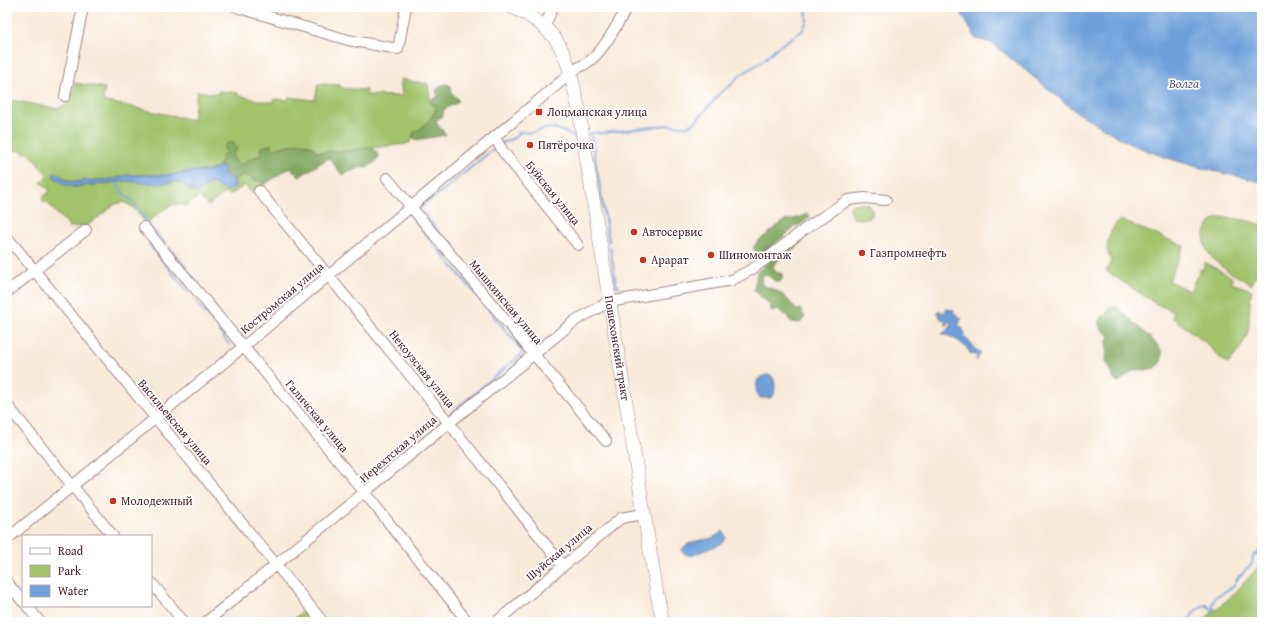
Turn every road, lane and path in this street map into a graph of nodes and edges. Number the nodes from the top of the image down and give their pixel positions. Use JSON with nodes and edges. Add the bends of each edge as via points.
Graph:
{"nodes":[{"id":1,"x":84,"y":7,"type":"edge"},
{"id":2,"x":236,"y":7,"type":"edge"},
{"id":3,"x":406,"y":7,"type":"edge"},
{"id":4,"x":512,"y":7,"type":"edge"},
{"id":5,"x":553,"y":7,"type":"edge"},
{"id":6,"x":627,"y":7,"type":"edge"},
{"id":7,"x":545,"y":26,"type":"junction"},
{"id":8,"x":571,"y":74,"type":"junction"},
{"id":9,"x":65,"y":96,"type":"dead end"},
{"id":10,"x":494,"y":138,"type":"junction"},
{"id":11,"x":387,"y":178,"type":"dead end"},
{"id":12,"x":259,"y":191,"type":"dead end"},
{"id":13,"x":886,"y":200,"type":"dead end"},
{"id":14,"x":411,"y":207,"type":"junction"},
{"id":15,"x":144,"y":227,"type":"dead end"},
{"id":16,"x":86,"y":230,"type":"dead end"},
{"id":17,"x":7,"y":237,"type":"edge"},
{"id":18,"x":578,"y":245,"type":"dead end"},
{"id":19,"x":34,"y":270,"type":"junction"},
{"id":20,"x":328,"y":276,"type":"junction"},
{"id":21,"x":7,"y":292,"type":"edge"},
{"id":22,"x":610,"y":302,"type":"junction"},
{"id":23,"x":243,"y":347,"type":"junction"},
{"id":24,"x":533,"y":355,"type":"junction"},
{"id":25,"x":7,"y":405,"type":"edge"},
{"id":26,"x":155,"y":419,"type":"junction"},
{"id":27,"x":449,"y":423,"type":"junction"},
{"id":28,"x":606,"y":442,"type":"dead end"},
{"id":29,"x":73,"y":486,"type":"junction"},
{"id":30,"x":365,"y":493,"type":"junction"},
{"id":31,"x":644,"y":514,"type":"junction"},
{"id":32,"x":112,"y":535,"type":"edge"},
{"id":33,"x":7,"y":539,"type":"edge"},
{"id":34,"x":277,"y":565,"type":"junction"},
{"id":35,"x":564,"y":566,"type":"junction"},
{"id":36,"x":7,"y":582,"type":"edge"},
{"id":37,"x":152,"y":583,"type":"edge"},
{"id":38,"x":22,"y":601,"type":"edge"},
{"id":39,"x":28,"y":607,"type":"edge"},
{"id":40,"x":40,"y":622,"type":"edge"},
{"id":41,"x":184,"y":622,"type":"edge"},
{"id":42,"x":206,"y":622,"type":"edge"},
{"id":43,"x":323,"y":622,"type":"edge"},
{"id":44,"x":468,"y":622,"type":"edge"},
{"id":45,"x":496,"y":622,"type":"edge"},
{"id":46,"x":663,"y":622,"type":"edge"}],
"edges":[{"from":1,"to":9,"type":"street"},
{"from":2,"to":3,"type":"street","via":[[341,38],[398,49]]},
{"from":4,"to":7,"type":"main road","name":"Пошехонский тракт"},
{"from":5,"to":7,"type":"street"},
{"from":6,"to":8,"type":"street","name":"Костромская улица","via":[[616,28],[594,58]]},
{"from":7,"to":8,"type":"main road","name":"Пошехонский тракт","via":[[560,44]]},
{"from":8,"to":10,"type":"street","name":"Костромская улица"},
{"from":8,"to":22,"type":"main road","name":"Пошехонский тракт"},
{"from":10,"to":14,"type":"street","name":"Костромская улица"},
{"from":10,"to":18,"type":"street","name":"Буйская улица"},
{"from":11,"to":14,"type":"street","name":"Мышкинская улица"},
{"from":12,"to":20,"type":"street","name":"Некоузская улица"},
{"from":13,"to":22,"type":"street","name":"Нерехтская улица","via":[[848,200],[804,229],[754,268],[732,280]]},
{"from":14,"to":20,"type":"street","name":"Костромская улица"},
{"from":14,"to":24,"type":"street","name":"Мышкинская улица"},
{"from":15,"to":23,"type":"street","name":"Галичская улица"},
{"from":16,"to":19,"type":"street"},
{"from":17,"to":19,"type":"street","name":"Васильевская улица"},
{"from":19,"to":21,"type":"street"},
{"from":19,"to":26,"type":"street","name":"Васильевская улица"},
{"from":20,"to":23,"type":"street","name":"Костромская улица"},
{"from":20,"to":27,"type":"street","name":"Некоузская улица"},
{"from":22,"to":24,"type":"street","name":"Нерехтская улица","via":[[576,320]]},
{"from":22,"to":31,"type":"main road","name":"Пошехонский тракт"},
{"from":23,"to":26,"type":"street","name":"Костромская улица"},
{"from":23,"to":30,"type":"street","name":"Галичская улица"},
{"from":24,"to":27,"type":"street","name":"Нерехтская улица"},
{"from":24,"to":28,"type":"street","name":"Мышкинская улица"},
{"from":25,"to":29,"type":"street"},
{"from":26,"to":29,"type":"street","name":"Костромская улица"},
{"from":26,"to":34,"type":"street","name":"Васильевская улица"},
{"from":27,"to":30,"type":"street","name":"Нерехтская улица"},
{"from":27,"to":35,"type":"street","name":"Некоузская улица"},
{"from":29,"to":32,"type":"street"},
{"from":29,"to":33,"type":"street","name":"Костромская улица"},
{"from":30,"to":34,"type":"street","name":"Нерехтская улица"},
{"from":30,"to":44,"type":"street","name":"Галичская улица"},
{"from":31,"to":35,"type":"street","name":"Шуйская улица","via":[[621,518]]},
{"from":31,"to":46,"type":"main road","name":"Пошехонский тракт"},
{"from":34,"to":42,"type":"street","name":"Нерехтская улица"},
{"from":34,"to":43,"type":"street","name":"Васильевская улица"},
{"from":35,"to":45,"type":"street","name":"Шуйская улица"},
{"from":36,"to":38,"type":"street"},
{"from":37,"to":41,"type":"street"},
{"from":39,"to":40,"type":"street"}]}
